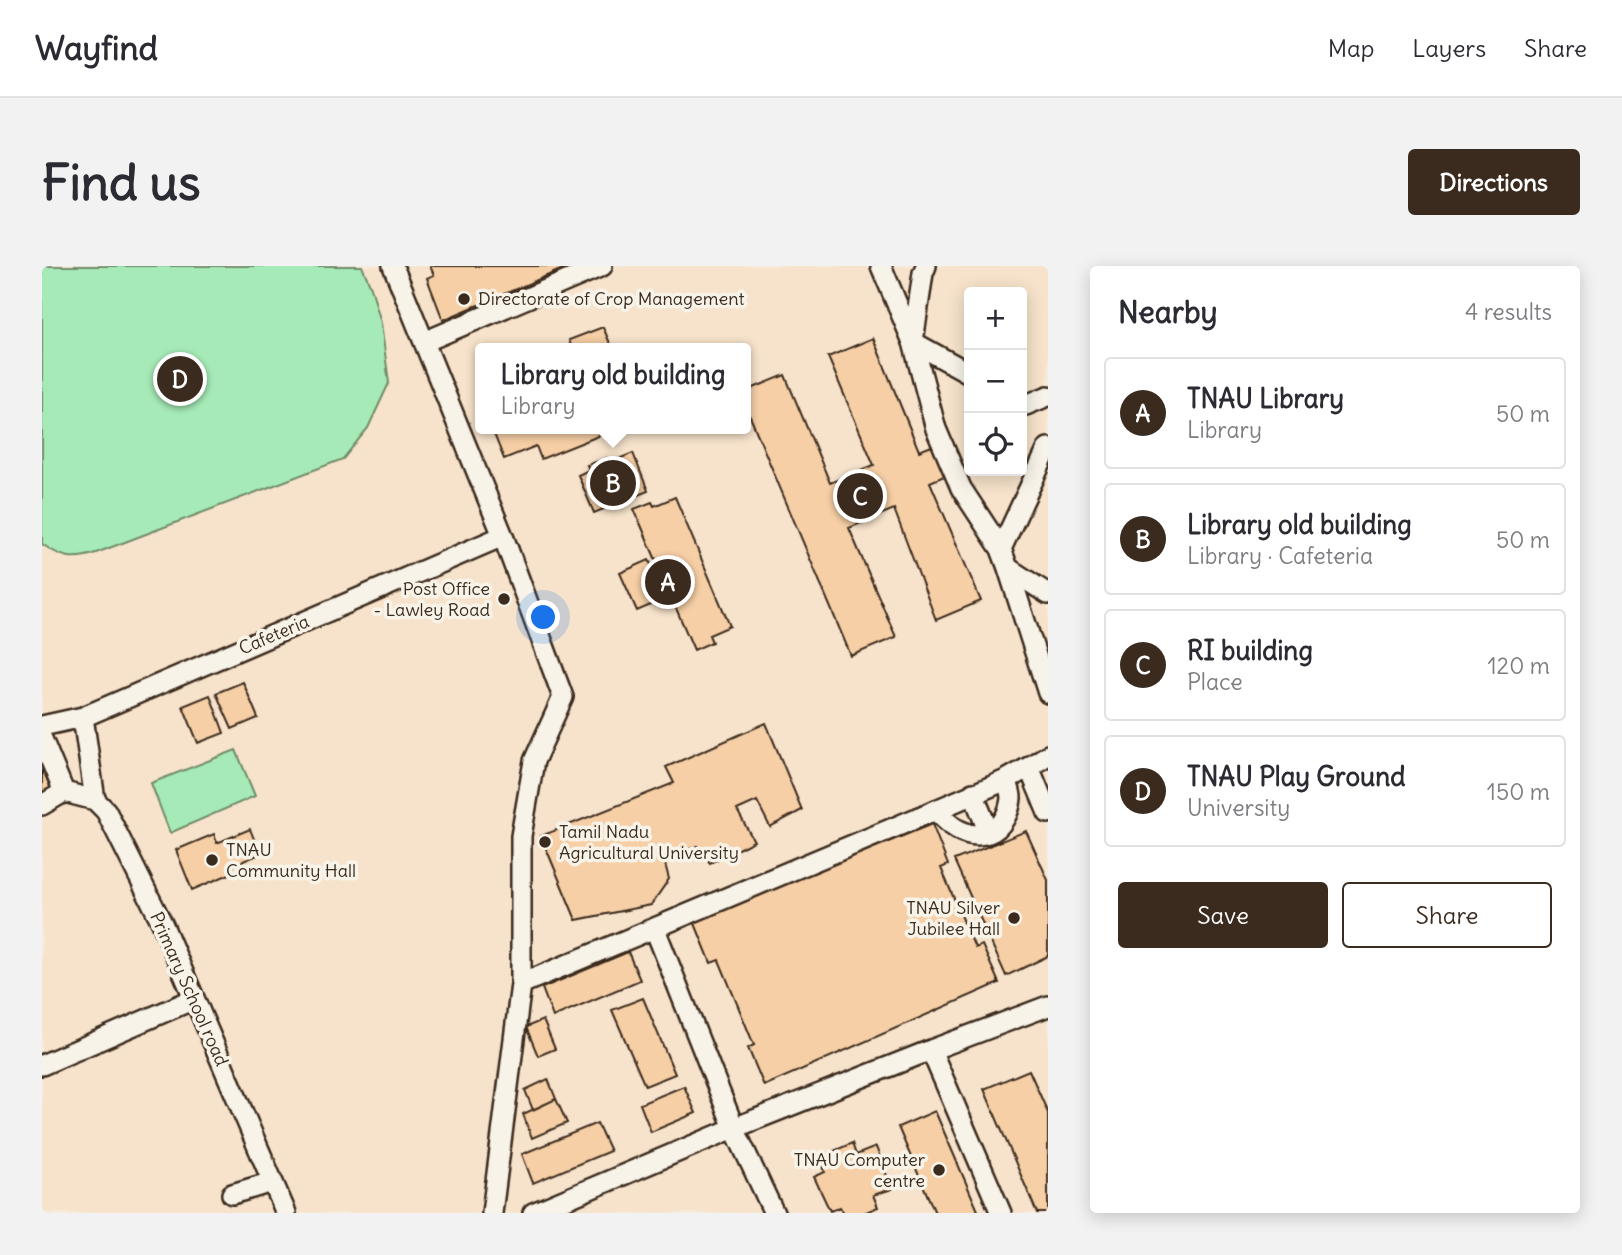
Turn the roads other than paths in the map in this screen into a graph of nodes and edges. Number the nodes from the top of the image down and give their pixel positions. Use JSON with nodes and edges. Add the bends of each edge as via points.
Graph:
{"nodes":[{"id":1,"x":393,"y":266,"type":"edge"},
{"id":2,"x":602,"y":266,"type":"edge"},
{"id":3,"x":881,"y":266,"type":"edge"},
{"id":4,"x":926,"y":266,"type":"edge"},
{"id":5,"x":424,"y":342,"type":"junction"},
{"id":6,"x":913,"y":342,"type":"junction"},
{"id":7,"x":964,"y":370,"type":"edge"},
{"id":8,"x":1048,"y":396,"type":"edge"},
{"id":9,"x":1027,"y":405,"type":"edge"},
{"id":10,"x":1048,"y":448,"type":"edge"},
{"id":11,"x":503,"y":536,"type":"junction"},
{"id":12,"x":1001,"y":549,"type":"junction"},
{"id":13,"x":1008,"y":568,"type":"junction"},
{"id":14,"x":1048,"y":594,"type":"edge"},
{"id":15,"x":1048,"y":692,"type":"edge"},
{"id":16,"x":83,"y":717,"type":"junction"},
{"id":17,"x":42,"y":726,"type":"edge"},
{"id":18,"x":42,"y":739,"type":"edge"},
{"id":19,"x":1048,"y":755,"type":"edge"},
{"id":20,"x":1029,"y":767,"type":"junction"},
{"id":21,"x":1006,"y":780,"type":"junction"},
{"id":22,"x":64,"y":792,"type":"junction"},
{"id":23,"x":973,"y":793,"type":"junction"},
{"id":24,"x":95,"y":800,"type":"junction"},
{"id":25,"x":42,"y":805,"type":"edge"},
{"id":26,"x":936,"y":810,"type":"junction"},
{"id":27,"x":1048,"y":813,"type":"edge"},
{"id":28,"x":989,"y":833,"type":"junction"},
{"id":29,"x":655,"y":929,"type":"junction"},
{"id":30,"x":521,"y":984,"type":"junction"},
{"id":31,"x":194,"y":999,"type":"junction"},
{"id":32,"x":1048,"y":1006,"type":"edge"},
{"id":33,"x":931,"y":1050,"type":"junction"},
{"id":34,"x":42,"y":1065,"type":"edge"},
{"id":35,"x":734,"y":1128,"type":"junction"},
{"id":36,"x":272,"y":1182,"type":"junction"},
{"id":37,"x":232,"y":1194,"type":"dead end"},
{"id":38,"x":286,"y":1213,"type":"edge"},
{"id":39,"x":492,"y":1213,"type":"edge"},
{"id":40,"x":533,"y":1213,"type":"edge"},
{"id":41,"x":775,"y":1213,"type":"edge"},
{"id":42,"x":1001,"y":1213,"type":"edge"}],
"edges":[{"from":1,"to":5,"type":"street"},
{"from":2,"to":5,"type":"street"},
{"from":3,"to":6,"type":"street"},
{"from":4,"to":6,"type":"street"},
{"from":5,"to":11,"type":"street"},
{"from":6,"to":7,"type":"street"},
{"from":6,"to":12,"type":"street","via":[[936,429],[961,488]]},
{"from":8,"to":9,"type":"street"},
{"from":10,"to":12,"type":"street"},
{"from":11,"to":16,"type":"street","name":"Cafeteria"},
{"from":11,"to":30,"type":"street","via":[[563,697],[534,761],[521,836]]},
{"from":12,"to":13,"type":"street"},
{"from":13,"to":14,"type":"street"},
{"from":13,"to":15,"type":"street"},
{"from":16,"to":17,"type":"street","name":"Cafeteria"},
{"from":16,"to":24,"type":"street"},
{"from":18,"to":22,"type":"street"},
{"from":19,"to":20,"type":"street"},
{"from":20,"to":21,"type":"street"},
{"from":20,"to":27,"type":"street"},
{"from":21,"to":23,"type":"street"},
{"from":21,"to":28,"type":"street","via":[[1011,798],[1007,811],[1001,824]]},
{"from":22,"to":24,"type":"street"},
{"from":22,"to":25,"type":"street"},
{"from":23,"to":26,"type":"street"},
{"from":23,"to":28,"type":"street"},
{"from":24,"to":31,"type":"street","name":"Primary School road","via":[[106,811],[162,923]]},
{"from":26,"to":28,"type":"street","via":[[962,832]]},
{"from":26,"to":29,"type":"street"},
{"from":29,"to":30,"type":"street"},
{"from":29,"to":35,"type":"street"},
{"from":30,"to":39,"type":"street"},
{"from":31,"to":34,"type":"street"},
{"from":31,"to":36,"type":"street","name":"Primary School road"},
{"from":32,"to":33,"type":"street"},
{"from":33,"to":35,"type":"street"},
{"from":33,"to":42,"type":"street"},
{"from":35,"to":40,"type":"street"},
{"from":35,"to":41,"type":"street"},
{"from":36,"to":37,"type":"street"},
{"from":36,"to":38,"type":"street","name":"Primary School road"}]}
